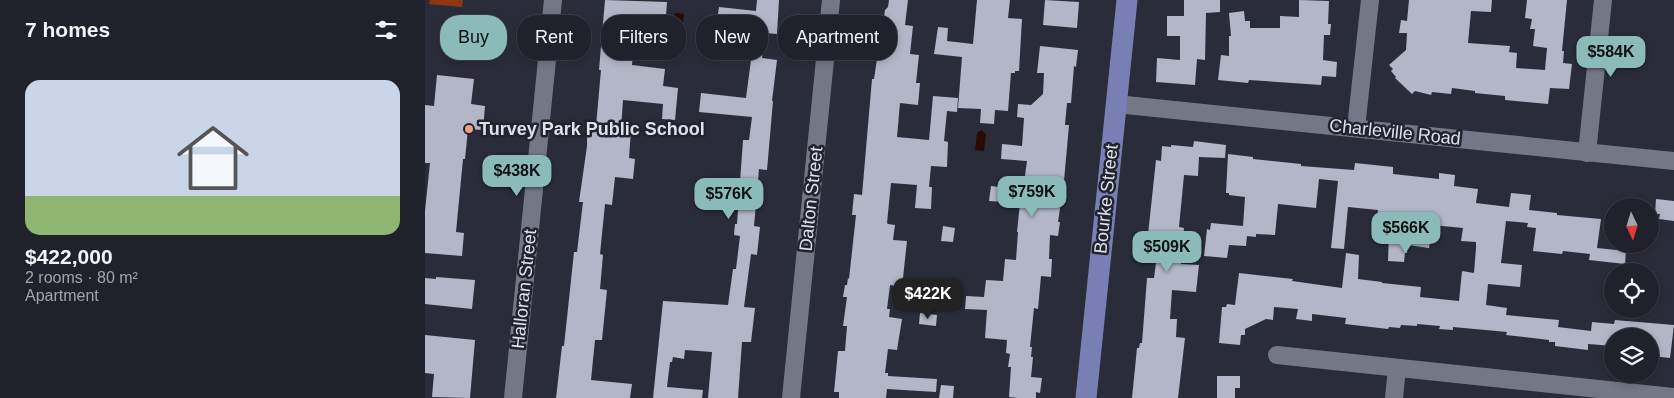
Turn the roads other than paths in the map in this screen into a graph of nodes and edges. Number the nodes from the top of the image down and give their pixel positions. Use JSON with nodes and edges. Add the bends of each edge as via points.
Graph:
{"nodes":[{"id":1,"x":553,"y":0,"type":"edge"},
{"id":2,"x":831,"y":0,"type":"edge"},
{"id":3,"x":1127,"y":0,"type":"edge"},
{"id":4,"x":1370,"y":0,"type":"edge"},
{"id":5,"x":1603,"y":0,"type":"edge"},
{"id":6,"x":1116,"y":104,"type":"junction"},
{"id":7,"x":1356,"y":128,"type":"junction"},
{"id":8,"x":1587,"y":153,"type":"junction"},
{"id":9,"x":1674,"y":161,"type":"edge"},
{"id":10,"x":1277,"y":356,"type":"dead end"},
{"id":11,"x":1397,"y":368,"type":"junction"},
{"id":12,"x":1674,"y":397,"type":"edge"},
{"id":13,"x":513,"y":398,"type":"edge"},
{"id":14,"x":791,"y":398,"type":"edge"},
{"id":15,"x":1086,"y":398,"type":"edge"},
{"id":16,"x":1394,"y":398,"type":"edge"}],
"edges":[{"from":1,"to":13,"type":"street","name":"Halloran Street"},
{"from":2,"to":14,"type":"street","name":"Dalton Street"},
{"from":3,"to":6,"type":"main road","name":"Bourke Street"},
{"from":4,"to":7,"type":"street"},
{"from":5,"to":8,"type":"street"},
{"from":6,"to":7,"type":"street","name":"Charleville Road"},
{"from":6,"to":15,"type":"main road","name":"Bourke Street"},
{"from":7,"to":8,"type":"street","name":"Charleville Road"},
{"from":8,"to":9,"type":"street","name":"Charleville Road"},
{"from":10,"to":11,"type":"street"},
{"from":11,"to":12,"type":"street"},
{"from":11,"to":16,"type":"street"}]}
